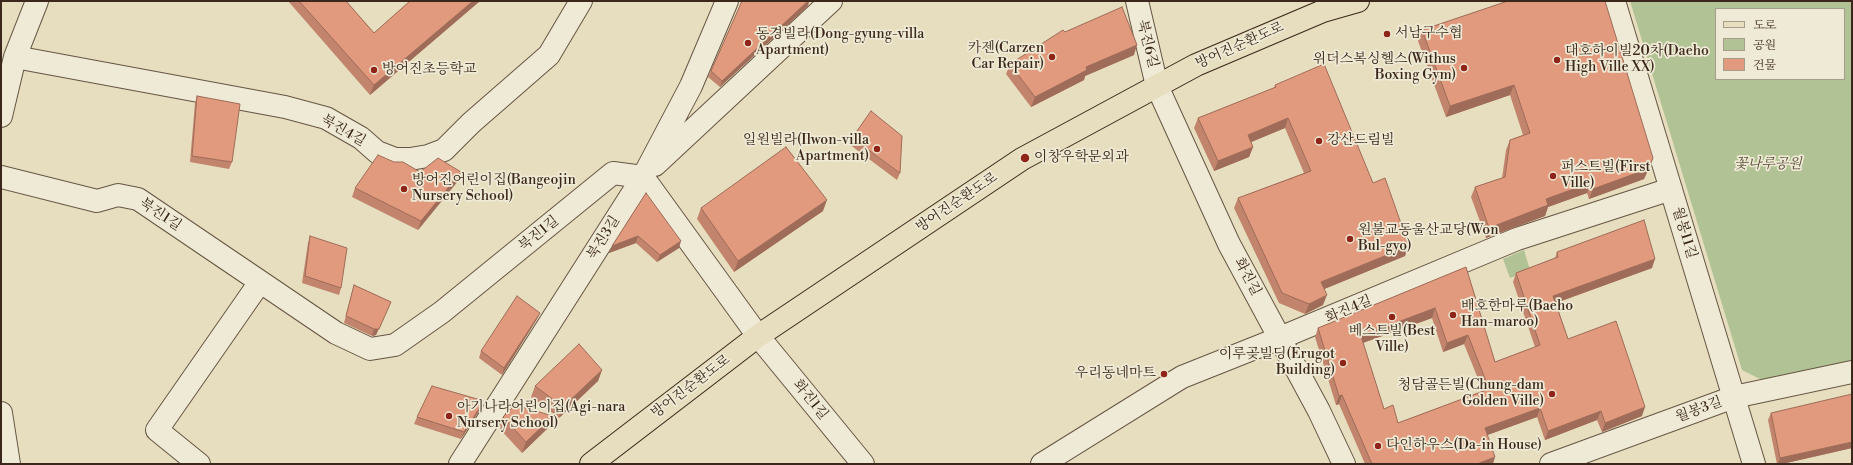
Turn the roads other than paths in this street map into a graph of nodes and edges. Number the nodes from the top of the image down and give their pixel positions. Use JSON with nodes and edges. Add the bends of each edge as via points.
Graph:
{"nodes":[{"id":1,"x":37,"y":1,"type":"edge"},
{"id":2,"x":581,"y":1,"type":"edge"},
{"id":3,"x":727,"y":1,"type":"edge"},
{"id":4,"x":831,"y":1,"type":"edge"},
{"id":5,"x":1137,"y":1,"type":"edge"},
{"id":6,"x":1358,"y":1,"type":"edge"},
{"id":7,"x":1614,"y":1,"type":"edge"},
{"id":8,"x":15,"y":56,"type":"junction"},
{"id":9,"x":1158,"y":86,"type":"junction"},
{"id":10,"x":2,"y":104,"type":"edge"},
{"id":11,"x":1,"y":177,"type":"edge"},
{"id":12,"x":643,"y":177,"type":"junction"},
{"id":13,"x":1671,"y":189,"type":"junction"},
{"id":14,"x":260,"y":282,"type":"junction"},
{"id":15,"x":758,"y":336,"type":"junction"},
{"id":16,"x":1280,"y":338,"type":"junction"},
{"id":17,"x":1852,"y":372,"type":"edge"},
{"id":18,"x":1734,"y":397,"type":"junction"},
{"id":19,"x":1,"y":413,"type":"edge"},
{"id":20,"x":9,"y":464,"type":"edge"},
{"id":21,"x":199,"y":464,"type":"edge"},
{"id":22,"x":460,"y":464,"type":"edge"},
{"id":23,"x":591,"y":464,"type":"edge"},
{"id":24,"x":863,"y":464,"type":"edge"},
{"id":25,"x":1042,"y":464,"type":"edge"},
{"id":26,"x":1344,"y":464,"type":"edge"},
{"id":27,"x":1551,"y":464,"type":"edge"},
{"id":28,"x":1754,"y":464,"type":"edge"}],
"edges":[{"from":1,"to":8,"type":"street"},
{"from":2,"to":8,"type":"street","name":"북진4길","via":[[549,55],[444,150],[410,159],[395,159],[377,152],[361,138],[326,118],[285,106]]},
{"from":3,"to":12,"type":"street","name":"북진3길","via":[[691,86]]},
{"from":4,"to":12,"type":"street"},
{"from":5,"to":9,"type":"street","name":"북진6길"},
{"from":6,"to":9,"type":"main road","name":"방어진순환도로","via":[[1316,14],[1196,65]]},
{"from":7,"to":13,"type":"street","name":"월봉11길"},
{"from":8,"to":10,"type":"street"},
{"from":9,"to":15,"type":"main road","name":"방어진순환도로","via":[[1022,159]]},
{"from":9,"to":16,"type":"street","name":"화진길","via":[[1229,244]]},
{"from":11,"to":14,"type":"street","name":"북진1길","via":[[97,201],[118,196],[138,199]]},
{"from":12,"to":14,"type":"street","name":"북진1길","via":[[613,172],[442,312],[395,345],[370,349],[336,333]]},
{"from":12,"to":15,"type":"street","name":"화진1길"},
{"from":12,"to":22,"type":"street","name":"북진3길"},
{"from":13,"to":16,"type":"street","name":"화진4길","via":[[1517,239]]},
{"from":13,"to":18,"type":"street","name":"월봉11길"},
{"from":14,"to":21,"type":"street","via":[[157,430]]},
{"from":15,"to":23,"type":"main road","name":"방어진순환도로"},
{"from":15,"to":24,"type":"street","name":"화진1길"},
{"from":16,"to":25,"type":"street","name":"화진4길","via":[[1182,377]]},
{"from":16,"to":26,"type":"street","name":"화진길"},
{"from":17,"to":18,"type":"street","name":"월봉3길"},
{"from":18,"to":27,"type":"street","name":"월봉3길"},
{"from":18,"to":28,"type":"street","name":"월봉11길"},
{"from":19,"to":20,"type":"street"}]}
